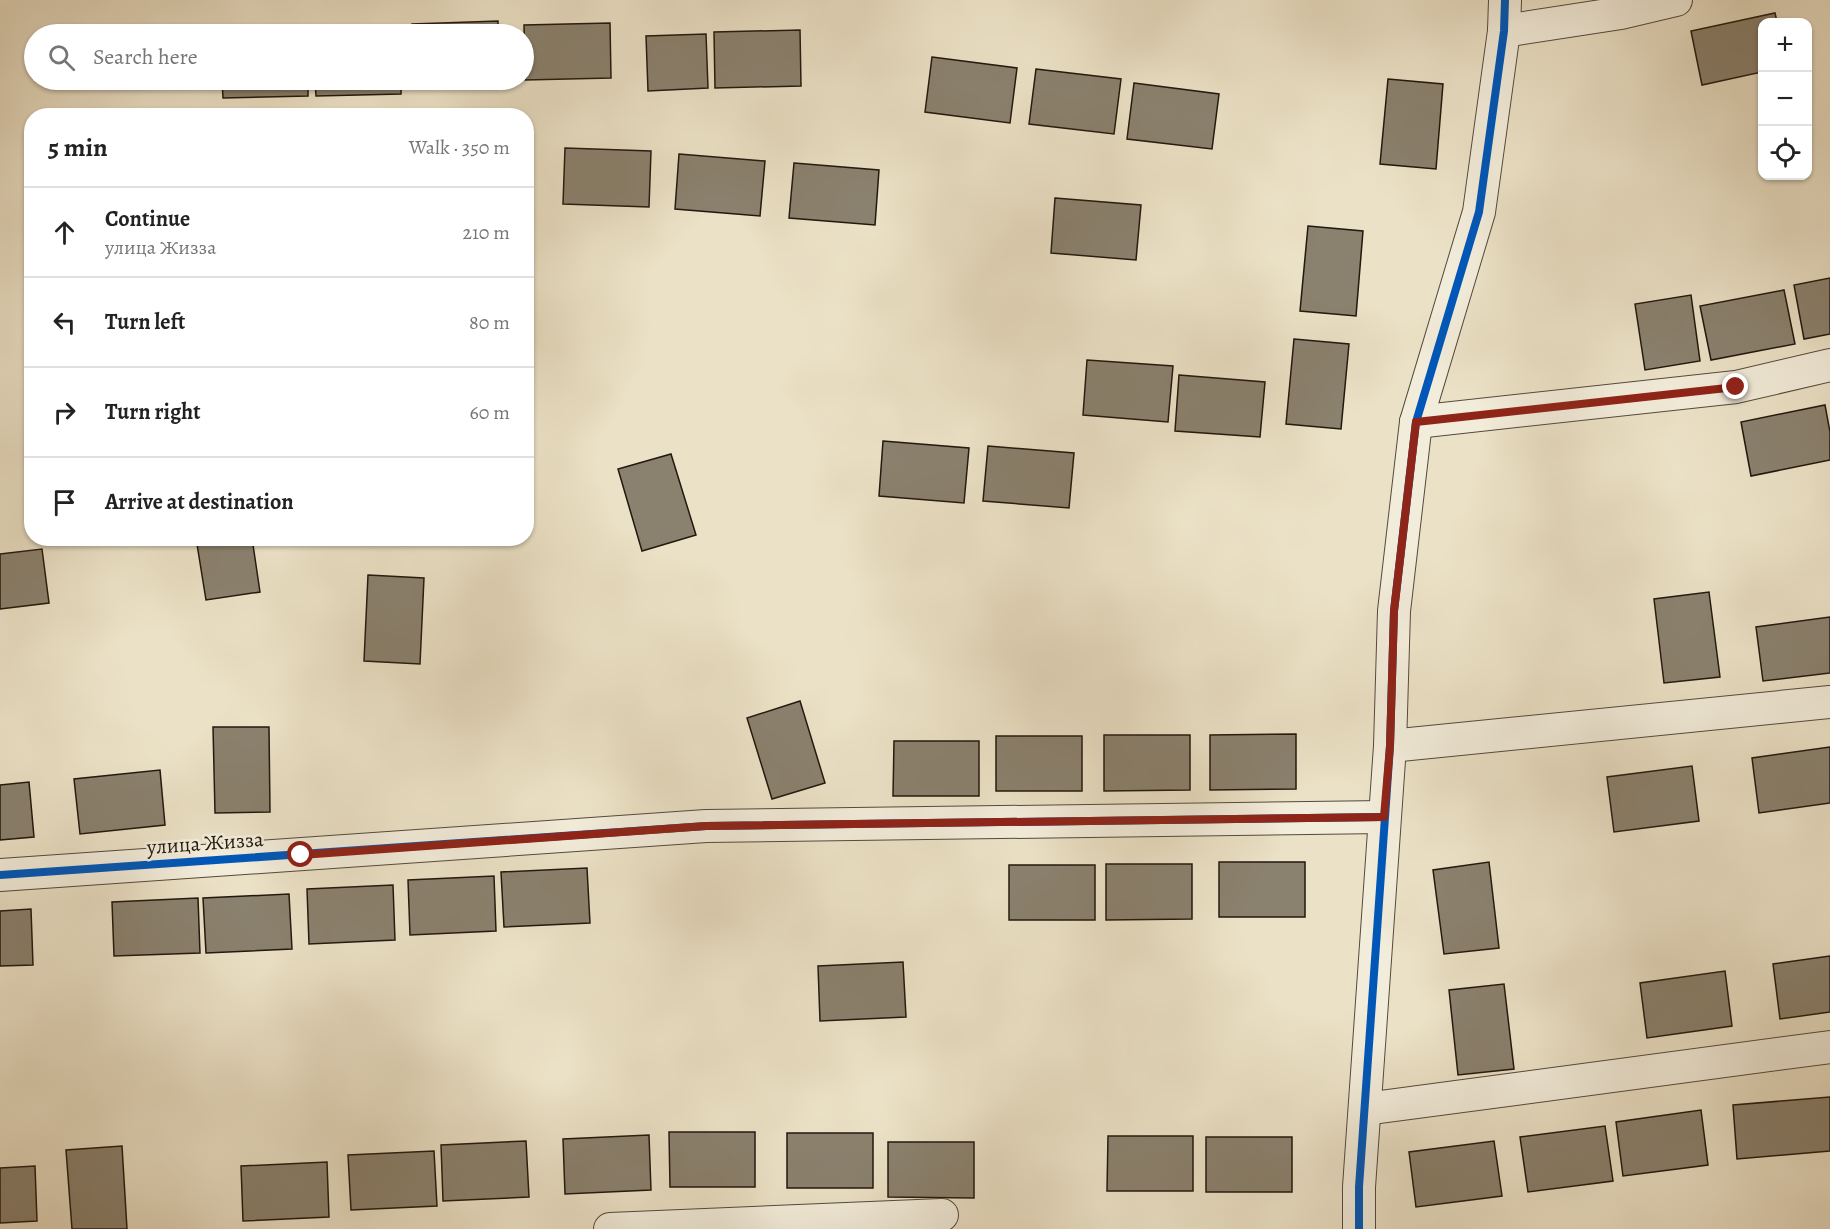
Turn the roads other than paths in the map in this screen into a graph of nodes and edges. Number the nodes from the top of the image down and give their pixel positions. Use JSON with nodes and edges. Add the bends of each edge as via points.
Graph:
{"nodes":[{"id":1,"x":1505,"y":0,"type":"edge"},
{"id":2,"x":1676,"y":0,"type":"edge"},
{"id":3,"x":1504,"y":31,"type":"junction"},
{"id":4,"x":1830,"y":365,"type":"edge"},
{"id":5,"x":1416,"y":422,"type":"junction"},
{"id":6,"x":1830,"y":702,"type":"edge"},
{"id":7,"x":1390,"y":746,"type":"junction"},
{"id":8,"x":1384,"y":817,"type":"junction"},
{"id":9,"x":0,"y":875,"type":"edge"},
{"id":10,"x":1830,"y":1047,"type":"edge"},
{"id":11,"x":1365,"y":1109,"type":"junction"},
{"id":12,"x":942,"y":1215,"type":"dead end"},
{"id":13,"x":610,"y":1229,"type":"edge"},
{"id":14,"x":1359,"y":1229,"type":"edge"}],
"edges":[{"from":1,"to":3,"type":"street"},
{"from":2,"to":3,"type":"street","via":[[1621,13]]},
{"from":3,"to":5,"type":"street","via":[[1479,212]]},
{"from":4,"to":5,"type":"street","via":[[1736,387]]},
{"from":5,"to":7,"type":"street","via":[[1394,611]]},
{"from":6,"to":7,"type":"street"},
{"from":7,"to":8,"type":"street"},
{"from":8,"to":9,"type":"street","name":"улица Жизза","via":[[706,826]]},
{"from":8,"to":11,"type":"street"},
{"from":10,"to":11,"type":"street"},
{"from":11,"to":14,"type":"street"},
{"from":12,"to":13,"type":"street"}]}
